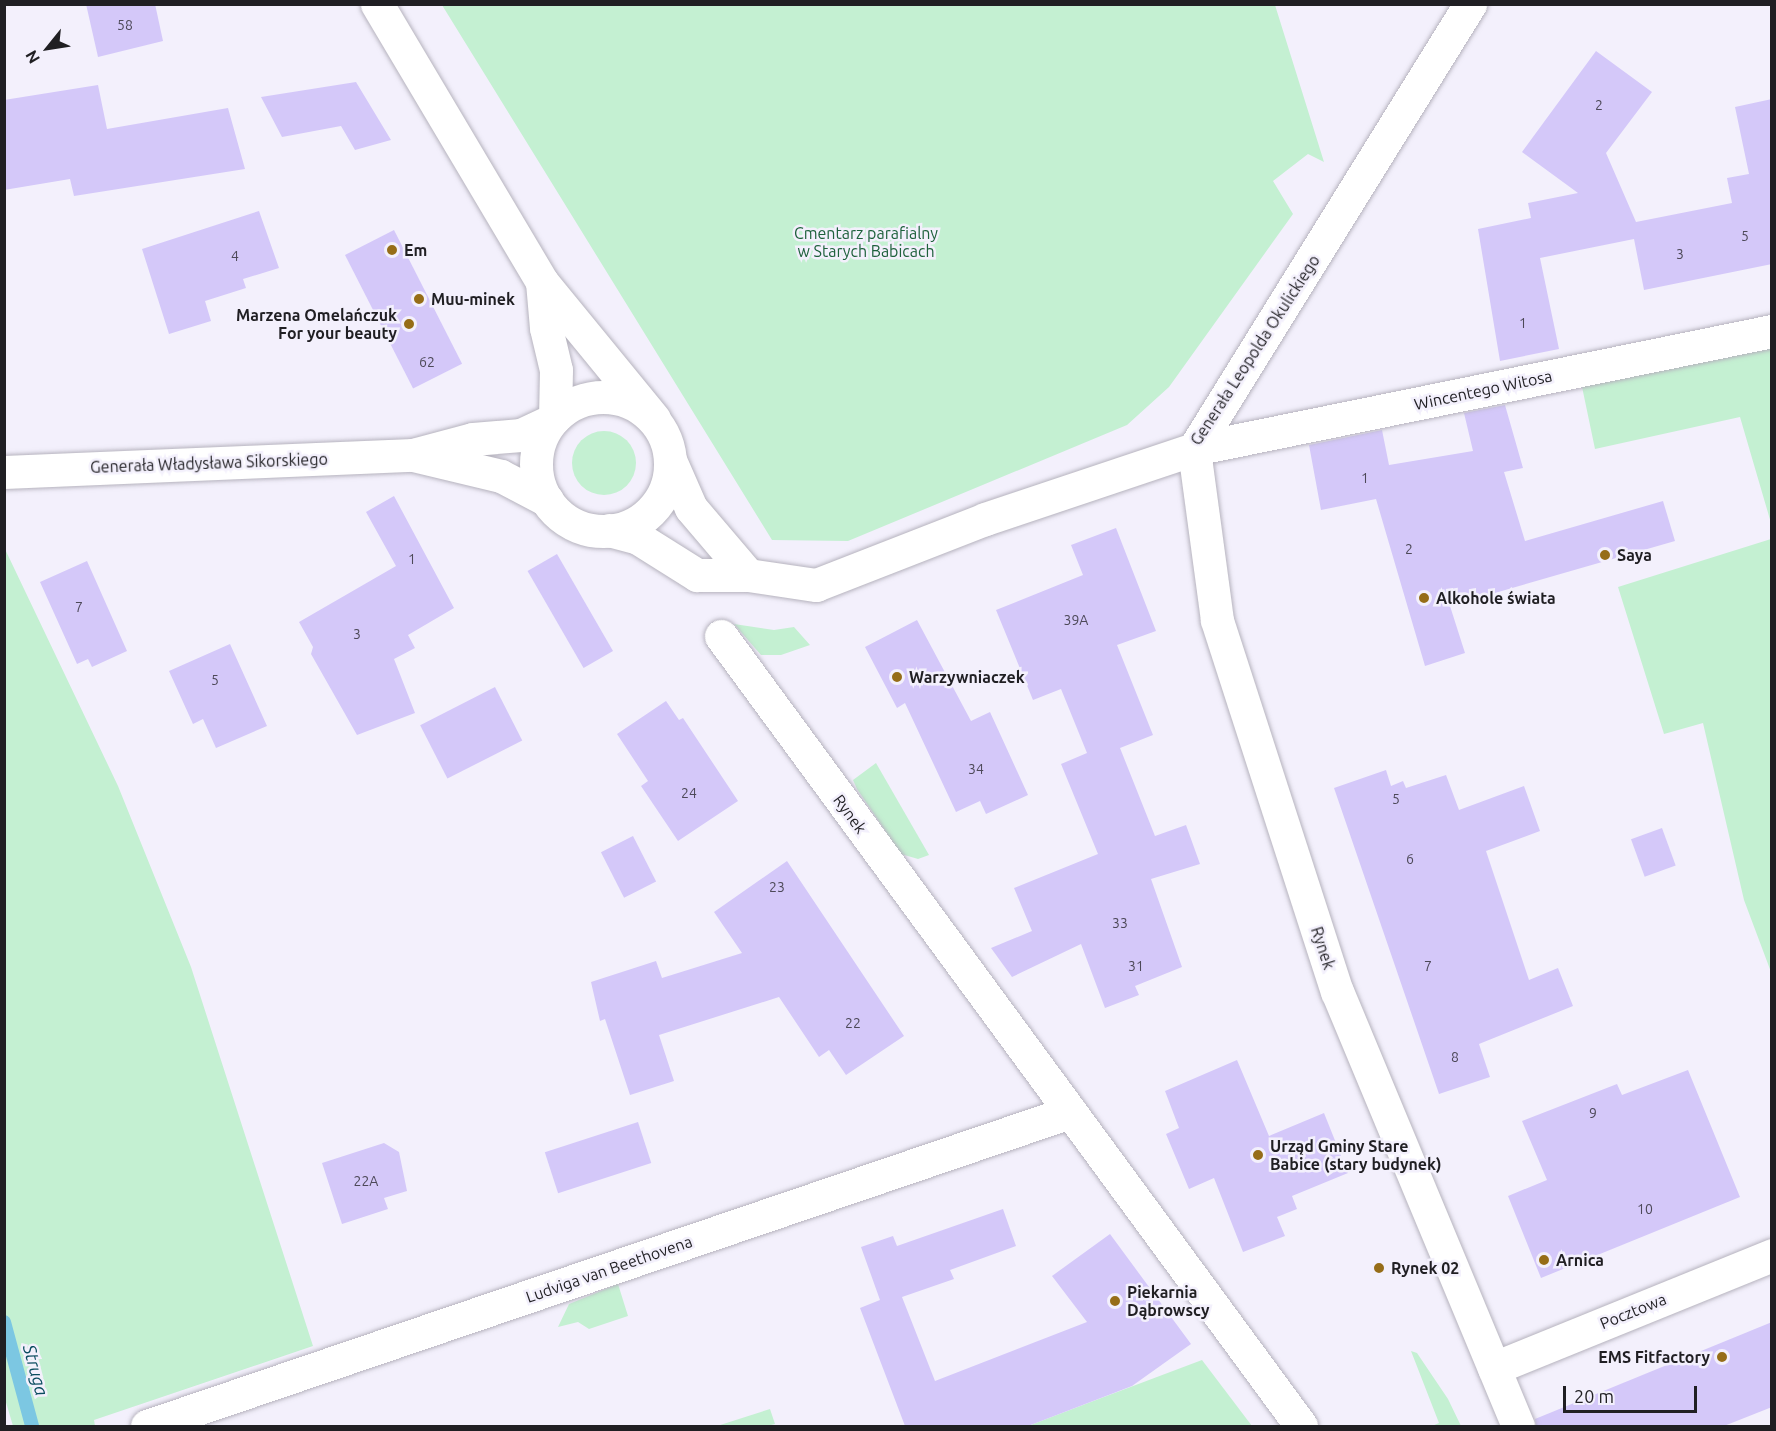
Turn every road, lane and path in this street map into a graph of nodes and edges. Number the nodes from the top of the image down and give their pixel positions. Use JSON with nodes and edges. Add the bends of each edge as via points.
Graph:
{"nodes":[{"id":1,"x":377,"y":4,"type":"edge"},
{"id":2,"x":1470,"y":4,"type":"edge"},
{"id":3,"x":542,"y":282,"type":"junction"},
{"id":4,"x":1772,"y":331,"type":"edge"},
{"id":5,"x":553,"y":419,"type":"junction"},
{"id":6,"x":654,"y":419,"type":"junction"},
{"id":7,"x":1194,"y":449,"type":"junction"},
{"id":8,"x":413,"y":455,"type":"junction"},
{"id":9,"x":670,"y":460,"type":"junction"},
{"id":10,"x":4,"y":472,"type":"edge"},
{"id":11,"x":547,"y":500,"type":"junction"},
{"id":12,"x":609,"y":530,"type":"junction"},
{"id":13,"x":748,"y":575,"type":"junction"},
{"id":14,"x":721,"y":636,"type":"dead end"},
{"id":15,"x":1070,"y":1112,"type":"junction"},
{"id":16,"x":1772,"y":1255,"type":"edge"},
{"id":17,"x":1494,"y":1368,"type":"junction"},
{"id":18,"x":147,"y":1426,"type":"edge"},
{"id":19,"x":1301,"y":1426,"type":"edge"},
{"id":20,"x":1518,"y":1426,"type":"edge"}],
"edges":[{"from":1,"to":3,"type":"street"},
{"from":2,"to":7,"type":"street","name":"Generała Leopolda Okulickiego"},
{"from":3,"to":5,"type":"street","via":[[546,328],[556,370]]},
{"from":3,"to":6,"type":"street"},
{"from":4,"to":7,"type":"street","name":"Wincentego Witosa"},
{"from":5,"to":6,"type":"street","via":[[578,402],[608,397],[630,403]]},
{"from":5,"to":8,"type":"street","name":"Generała Władysława Sikorskiego","via":[[521,435],[473,440]]},
{"from":5,"to":11,"type":"street","via":[[537,455],[539,483]]},
{"from":6,"to":9,"type":"street"},
{"from":7,"to":13,"type":"street","name":"Generała Leopolda Okulickiego","via":[[985,519],[816,585]]},
{"from":7,"to":17,"type":"street","name":"Rynek","via":[[1217,620],[1235,680],[1337,992]]},
{"from":8,"to":10,"type":"street","name":"Generała Władysława Sikorskiego"},
{"from":8,"to":11,"type":"street","name":"Generała Władysława Sikorskiego","via":[[501,476]]},
{"from":9,"to":12,"type":"street","via":[[666,490],[650,512],[626,528]]},
{"from":9,"to":13,"type":"street","via":[[691,508]]},
{"from":11,"to":12,"type":"street","via":[[574,524]]},
{"from":12,"to":13,"type":"street","name":"Generała Leopolda Okulickiego","via":[[639,538],[697,575]]},
{"from":14,"to":15,"type":"street","name":"Rynek"},
{"from":15,"to":18,"type":"street","name":"Ludviga van Beethovena"},
{"from":15,"to":19,"type":"street","name":"Rynek"},
{"from":16,"to":17,"type":"street","name":"Pocztowa"},
{"from":17,"to":20,"type":"street","name":"Rynek"}]}
